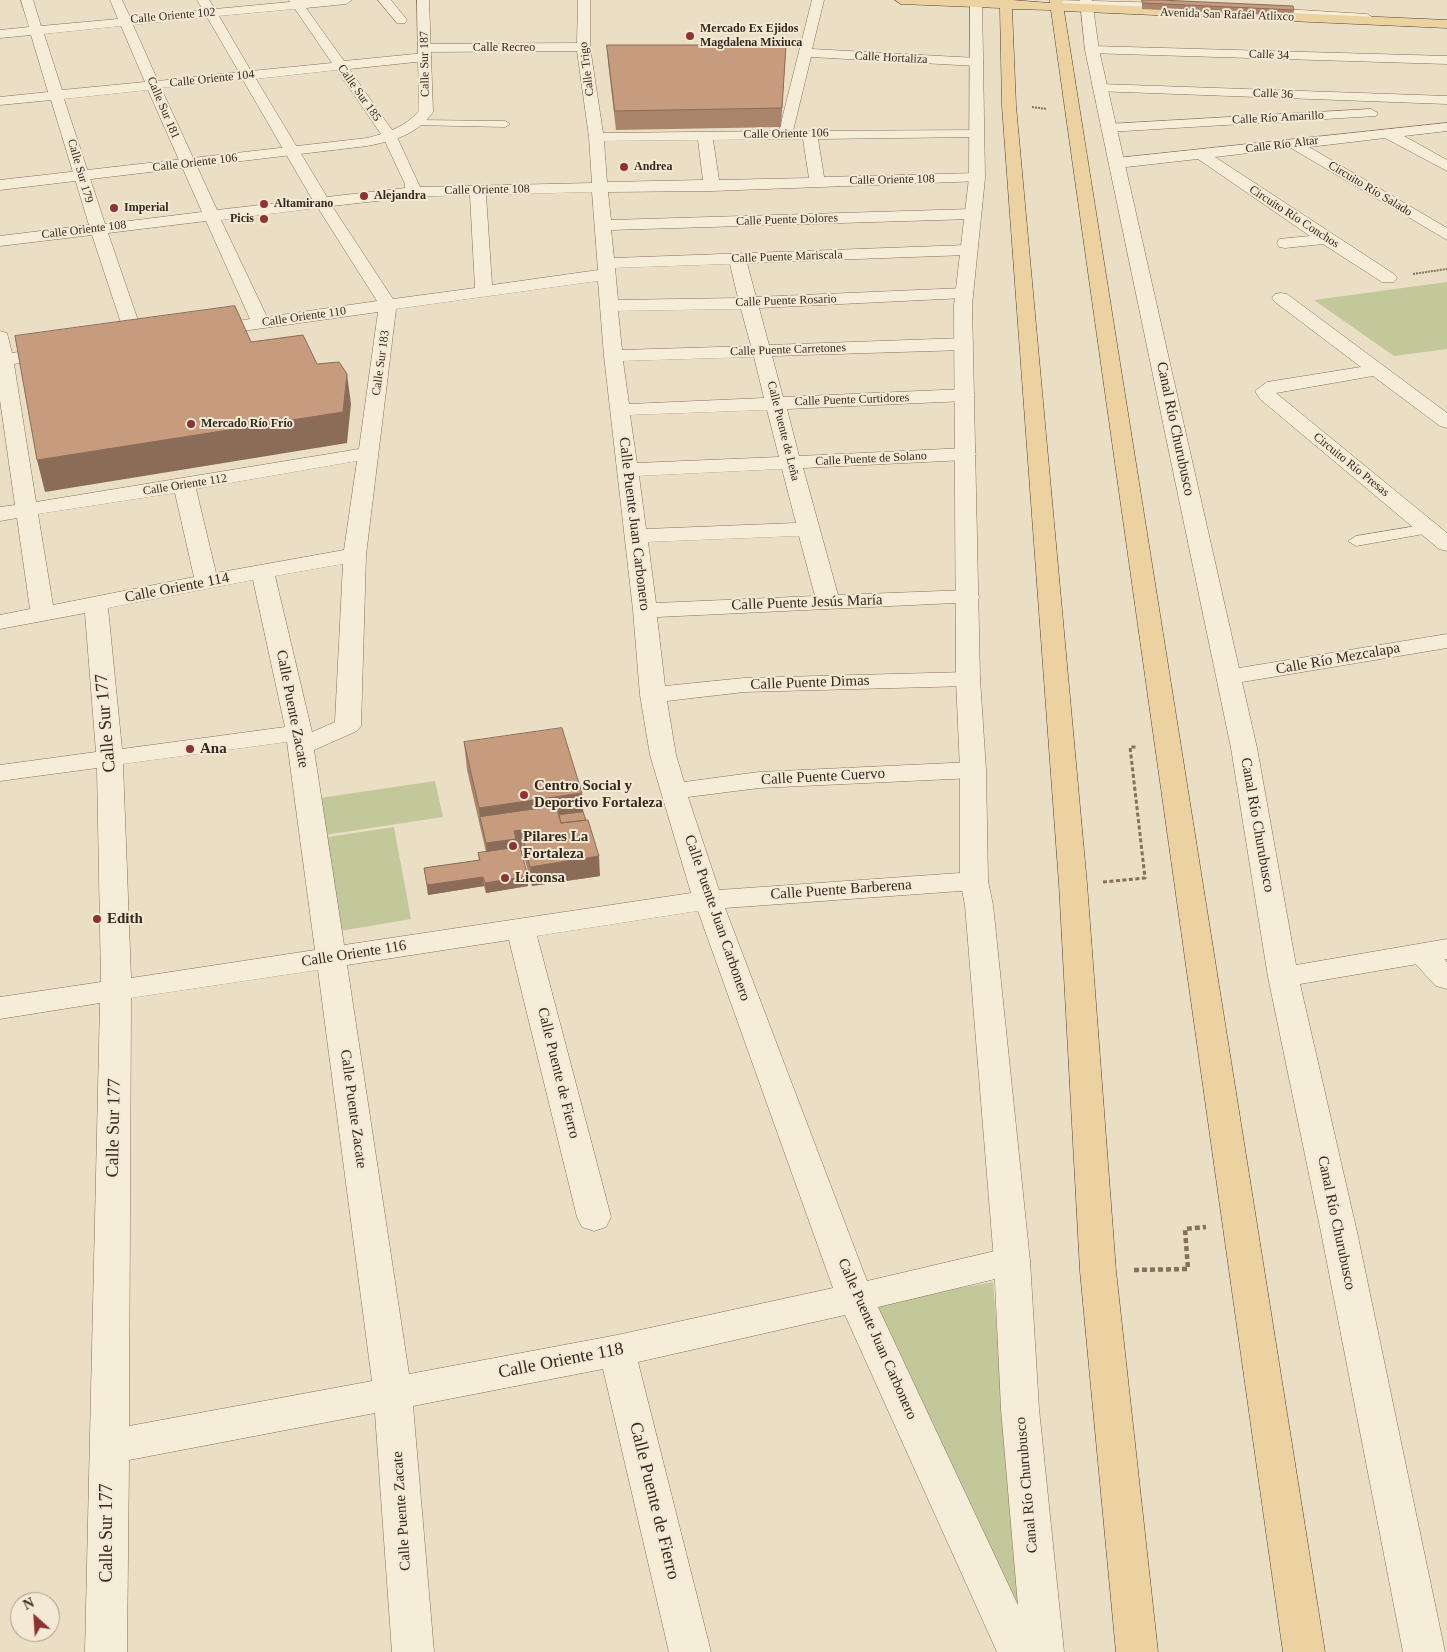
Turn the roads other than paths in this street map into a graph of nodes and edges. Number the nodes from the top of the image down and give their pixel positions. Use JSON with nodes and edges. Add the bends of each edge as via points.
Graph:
{"nodes":[{"id":1,"x":28,"y":0,"type":"edge"},
{"id":2,"x":116,"y":0,"type":"edge"},
{"id":3,"x":203,"y":0,"type":"edge"},
{"id":4,"x":346,"y":0,"type":"edge"},
{"id":5,"x":384,"y":0,"type":"edge"},
{"id":6,"x":423,"y":0,"type":"edge"},
{"id":7,"x":584,"y":0,"type":"edge"},
{"id":8,"x":818,"y":0,"type":"edge"},
{"id":9,"x":901,"y":0,"type":"edge"},
{"id":10,"x":296,"y":2,"type":"edge"},
{"id":11,"x":992,"y":2,"type":"edge"},
{"id":12,"x":1074,"y":3,"type":"edge"},
{"id":13,"x":212,"y":13,"type":"junction"},
{"id":14,"x":1447,"y":18,"type":"edge"},
{"id":15,"x":401,"y":20,"type":"dead end"},
{"id":16,"x":126,"y":21,"type":"junction"},
{"id":17,"x":1447,"y":24,"type":"edge"},
{"id":18,"x":37,"y":30,"type":"junction"},
{"id":19,"x":0,"y":34,"type":"edge"},
{"id":20,"x":583,"y":47,"type":"junction"},
{"id":21,"x":1092,"y":50,"type":"junction"},
{"id":22,"x":425,"y":53,"type":"junction"},
{"id":23,"x":804,"y":53,"type":"junction"},
{"id":24,"x":1447,"y":60,"type":"edge"},
{"id":25,"x":976,"y":62,"type":"junction"},
{"id":26,"x":340,"y":66,"type":"junction"},
{"id":27,"x":248,"y":75,"type":"junction"},
{"id":28,"x":153,"y":85,"type":"junction"},
{"id":29,"x":1100,"y":88,"type":"junction"},
{"id":30,"x":57,"y":95,"type":"junction"},
{"id":31,"x":1447,"y":100,"type":"edge"},
{"id":32,"x":0,"y":101,"type":"edge"},
{"id":33,"x":1447,"y":108,"type":"edge"},
{"id":34,"x":417,"y":123,"type":"junction"},
{"id":35,"x":505,"y":124,"type":"dead end"},
{"id":36,"x":1447,"y":127,"type":"edge"},
{"id":37,"x":1108,"y":128,"type":"junction"},
{"id":38,"x":977,"y":133,"type":"junction"},
{"id":39,"x":1387,"y":133,"type":"junction"},
{"id":40,"x":785,"y":134,"type":"junction"},
{"id":41,"x":810,"y":134,"type":"junction"},
{"id":42,"x":705,"y":136,"type":"junction"},
{"id":43,"x":390,"y":137,"type":"junction"},
{"id":44,"x":596,"y":137,"type":"junction"},
{"id":45,"x":1294,"y":144,"type":"junction"},
{"id":46,"x":291,"y":152,"type":"junction"},
{"id":47,"x":1201,"y":154,"type":"junction"},
{"id":48,"x":187,"y":164,"type":"junction"},
{"id":49,"x":1117,"y":164,"type":"junction"},
{"id":50,"x":1447,"y":166,"type":"edge"},
{"id":51,"x":83,"y":176,"type":"junction"},
{"id":52,"x":977,"y":178,"type":"junction"},
{"id":53,"x":817,"y":182,"type":"junction"},
{"id":54,"x":0,"y":186,"type":"edge"},
{"id":55,"x":712,"y":186,"type":"junction"},
{"id":56,"x":598,"y":188,"type":"junction"},
{"id":57,"x":478,"y":190,"type":"junction"},
{"id":58,"x":412,"y":192,"type":"junction"},
{"id":59,"x":321,"y":201,"type":"junction"},
{"id":60,"x":972,"y":214,"type":"junction"},
{"id":61,"x":212,"y":215,"type":"junction"},
{"id":62,"x":602,"y":225,"type":"junction"},
{"id":63,"x":96,"y":229,"type":"junction"},
{"id":64,"x":1447,"y":235,"type":"edge"},
{"id":65,"x":1326,"y":239,"type":"junction"},
{"id":66,"x":0,"y":241,"type":"edge"},
{"id":67,"x":1285,"y":243,"type":"dead end"},
{"id":68,"x":967,"y":250,"type":"junction"},
{"id":69,"x":738,"y":260,"type":"junction"},
{"id":70,"x":607,"y":269,"type":"junction"},
{"id":71,"x":1388,"y":278,"type":"road end"},
{"id":72,"x":484,"y":292,"type":"junction"},
{"id":73,"x":964,"y":293,"type":"junction"},
{"id":74,"x":1281,"y":298,"type":"dead end"},
{"id":75,"x":750,"y":303,"type":"junction"},
{"id":76,"x":388,"y":305,"type":"junction"},
{"id":77,"x":609,"y":306,"type":"junction"},
{"id":78,"x":261,"y":323,"type":"junction"},
{"id":79,"x":194,"y":333,"type":"edge"},
{"id":80,"x":0,"y":337,"type":"edge"},
{"id":81,"x":155,"y":338,"type":"edge"},
{"id":82,"x":136,"y":341,"type":"junction"},
{"id":83,"x":117,"y":344,"type":"edge"},
{"id":84,"x":964,"y":344,"type":"junction"},
{"id":85,"x":70,"y":350,"type":"edge"},
{"id":86,"x":762,"y":350,"type":"junction"},
{"id":87,"x":613,"y":356,"type":"junction"},
{"id":88,"x":2,"y":359,"type":"edge"},
{"id":89,"x":1376,"y":370,"type":"junction"},
{"id":90,"x":965,"y":395,"type":"junction"},
{"id":91,"x":776,"y":403,"type":"junction"},
{"id":92,"x":620,"y":410,"type":"junction"},
{"id":93,"x":1447,"y":422,"type":"edge"},
{"id":94,"x":369,"y":453,"type":"junction"},
{"id":95,"x":966,"y":454,"type":"junction"},
{"id":96,"x":791,"y":463,"type":"junction"},
{"id":97,"x":626,"y":470,"type":"junction"},
{"id":98,"x":184,"y":486,"type":"junction"},
{"id":99,"x":27,"y":509,"type":"junction"},
{"id":100,"x":0,"y":514,"type":"edge"},
{"id":101,"x":807,"y":529,"type":"junction"},
{"id":102,"x":1428,"y":529,"type":"junction"},
{"id":103,"x":634,"y":536,"type":"junction"},
{"id":104,"x":1356,"y":541,"type":"dead end"},
{"id":105,"x":1447,"y":544,"type":"edge"},
{"id":106,"x":355,"y":556,"type":"junction"},
{"id":107,"x":263,"y":571,"type":"junction"},
{"id":108,"x":207,"y":582,"type":"junction"},
{"id":109,"x":968,"y":598,"type":"junction"},
{"id":110,"x":828,"y":602,"type":"junction"},
{"id":111,"x":96,"y":604,"type":"junction"},
{"id":112,"x":645,"y":610,"type":"junction"},
{"id":113,"x":43,"y":614,"type":"junction"},
{"id":114,"x":0,"y":622,"type":"edge"},
{"id":115,"x":1447,"y":641,"type":"edge"},
{"id":116,"x":1229,"y":678,"type":"junction"},
{"id":117,"x":968,"y":679,"type":"junction"},
{"id":118,"x":653,"y":695,"type":"junction"},
{"id":119,"x":300,"y":739,"type":"junction"},
{"id":120,"x":110,"y":758,"type":"junction"},
{"id":121,"x":973,"y":770,"type":"junction"},
{"id":122,"x":0,"y":773,"type":"edge"},
{"id":123,"x":673,"y":791,"type":"junction"},
{"id":124,"x":974,"y":880,"type":"junction"},
{"id":125,"x":708,"y":900,"type":"junction"},
{"id":126,"x":521,"y":929,"type":"junction"},
{"id":127,"x":1435,"y":952,"type":"edge"},
{"id":128,"x":331,"y":957,"type":"junction"},
{"id":129,"x":1283,"y":977,"type":"junction"},
{"id":130,"x":1447,"y":979,"type":"edge"},
{"id":131,"x":116,"y":990,"type":"junction"},
{"id":132,"x":0,"y":1008,"type":"edge"},
{"id":133,"x":594,"y":1217,"type":"dead end"},
{"id":134,"x":1012,"y":1261,"type":"junction"},
{"id":135,"x":855,"y":1298,"type":"junction"},
{"id":136,"x":617,"y":1350,"type":"junction"},
{"id":137,"x":393,"y":1393,"type":"junction"},
{"id":138,"x":108,"y":1447,"type":"junction"},
{"id":139,"x":106,"y":1652,"type":"edge"},
{"id":140,"x":413,"y":1652,"type":"edge"},
{"id":141,"x":690,"y":1652,"type":"edge"},
{"id":142,"x":1019,"y":1652,"type":"edge"},
{"id":143,"x":1043,"y":1652,"type":"edge"},
{"id":144,"x":1137,"y":1652,"type":"edge"},
{"id":145,"x":1304,"y":1652,"type":"edge"},
{"id":146,"x":1424,"y":1652,"type":"edge"}],
"edges":[{"from":1,"to":18,"type":"street","name":"Calle Sur 179"},
{"from":2,"to":16,"type":"street","name":"Calle Sur 181"},
{"from":3,"to":13,"type":"street"},
{"from":4,"to":10,"type":"street","name":"Calle Oriente 102"},
{"from":5,"to":15,"type":"street","name":"Calle Sur 187"},
{"from":6,"to":22,"type":"street","name":"Calle Sur 187"},
{"from":7,"to":20,"type":"street","name":"Calle Trigo"},
{"from":8,"to":23,"type":"street"},
{"from":9,"to":11,"type":"main road","name":"Avenida San Rafaél Atlixco"},
{"from":10,"to":13,"type":"street","name":"Calle Oriente 102"},
{"from":10,"to":26,"type":"street","name":"Calle Sur 185"},
{"from":11,"to":12,"type":"main road","name":"Avenida San Rafaél Atlixco"},
{"from":11,"to":25,"type":"street","name":"Canal Río Churubusco"},
{"from":11,"to":144,"type":"main road","via":[[1009,106],[1073,884],[1098,1271]]},
{"from":12,"to":14,"type":"main road","name":"Avenida San Rafaél Atlixco"},
{"from":12,"to":14,"type":"lane"},
{"from":12,"to":17,"type":"main road","name":"Avenida San Rafaél Atlixco"},
{"from":12,"to":21,"type":"street","name":"Canal Río Churubusco"},
{"from":12,"to":145,"type":"main road","via":[[1076,138]]},
{"from":13,"to":16,"type":"street","name":"Calle Oriente 102"},
{"from":13,"to":27,"type":"street"},
{"from":16,"to":18,"type":"street","name":"Calle Oriente 102"},
{"from":16,"to":28,"type":"street","name":"Calle Sur 181"},
{"from":18,"to":19,"type":"street","name":"Calle Oriente 102"},
{"from":18,"to":30,"type":"street","name":"Calle Sur 179"},
{"from":20,"to":22,"type":"street","name":"Calle Recreo"},
{"from":20,"to":44,"type":"street","name":"Calle Trigo"},
{"from":21,"to":24,"type":"street","name":"Calle 34"},
{"from":21,"to":29,"type":"street","name":"Canal Río Churubusco"},
{"from":22,"to":26,"type":"street","name":"Calle Oriente 104"},
{"from":22,"to":34,"type":"street","name":"Calle Sur 187","via":[[426,112]]},
{"from":23,"to":25,"type":"street","name":"Calle Hortaliza"},
{"from":23,"to":40,"type":"street"},
{"from":25,"to":38,"type":"street","name":"Canal Río Churubusco"},
{"from":26,"to":27,"type":"street","name":"Calle Oriente 104"},
{"from":26,"to":43,"type":"street","name":"Calle Sur 185"},
{"from":27,"to":28,"type":"street","name":"Calle Oriente 104"},
{"from":27,"to":46,"type":"street"},
{"from":28,"to":30,"type":"street","name":"Calle Oriente 104"},
{"from":28,"to":48,"type":"street","name":"Calle Sur 181"},
{"from":29,"to":31,"type":"street","name":"Calle 36"},
{"from":29,"to":37,"type":"street","name":"Canal Río Churubusco"},
{"from":30,"to":32,"type":"street","name":"Calle Oriente 104"},
{"from":30,"to":51,"type":"street","name":"Calle Sur 179"},
{"from":33,"to":37,"type":"street","name":"Calle Río Amarillo"},
{"from":34,"to":35,"type":"lane"},
{"from":34,"to":43,"type":"street"},
{"from":36,"to":39,"type":"street","name":"Calle Río Altar"},
{"from":37,"to":49,"type":"street","name":"Canal Río Churubusco"},
{"from":38,"to":41,"type":"street","name":"Calle Oriente 106"},
{"from":38,"to":52,"type":"street","name":"Canal Río Churubusco"},
{"from":39,"to":45,"type":"street","name":"Calle Río Altar"},
{"from":39,"to":50,"type":"street"},
{"from":40,"to":41,"type":"street","name":"Calle Oriente 106"},
{"from":40,"to":42,"type":"street","name":"Calle Oriente 106"},
{"from":41,"to":53,"type":"street"},
{"from":42,"to":44,"type":"street","name":"Calle Oriente 106"},
{"from":42,"to":55,"type":"street"},
{"from":43,"to":46,"type":"street","name":"Calle Oriente 106"},
{"from":43,"to":58,"type":"street","name":"Calle Sur 185","via":[[413,184]]},
{"from":44,"to":56,"type":"street","name":"Calle Puente Juan Carbonero"},
{"from":45,"to":47,"type":"street","name":"Calle Río Altar"},
{"from":45,"to":64,"type":"street","name":"Circuito Río Salado"},
{"from":46,"to":48,"type":"street","name":"Calle Oriente 106"},
{"from":46,"to":59,"type":"street"},
{"from":47,"to":49,"type":"street","name":"Calle Río Altar"},
{"from":47,"to":65,"type":"street","name":"Circuito Río Conchos"},
{"from":48,"to":51,"type":"street","name":"Calle Oriente 106"},
{"from":48,"to":61,"type":"street","name":"Calle Sur 181"},
{"from":49,"to":116,"type":"street","name":"Canal Río Churubusco"},
{"from":51,"to":54,"type":"street","name":"Calle Oriente 106"},
{"from":51,"to":63,"type":"street","name":"Calle Sur 179"},
{"from":52,"to":53,"type":"street","name":"Calle Oriente 108"},
{"from":52,"to":60,"type":"street","name":"Canal Río Churubusco"},
{"from":53,"to":55,"type":"street","name":"Calle Oriente 108"},
{"from":55,"to":56,"type":"street","name":"Calle Oriente 108"},
{"from":56,"to":57,"type":"street","name":"Calle Oriente 108"},
{"from":56,"to":62,"type":"street","name":"Calle Puente Juan Carbonero"},
{"from":57,"to":58,"type":"street","name":"Calle Oriente 108"},
{"from":57,"to":72,"type":"street"},
{"from":58,"to":59,"type":"street","name":"Calle Oriente 108"},
{"from":59,"to":61,"type":"street","name":"Calle Oriente 108"},
{"from":59,"to":76,"type":"street"},
{"from":60,"to":62,"type":"street","name":"Calle Puente Dolores"},
{"from":60,"to":68,"type":"street","name":"Canal Río Churubusco"},
{"from":61,"to":63,"type":"street","name":"Calle Oriente 108"},
{"from":61,"to":78,"type":"street","name":"Calle Sur 181"},
{"from":62,"to":70,"type":"street","name":"Calle Puente Juan Carbonero"},
{"from":63,"to":66,"type":"street","name":"Calle Oriente 108"},
{"from":63,"to":82,"type":"street","name":"Calle Sur 179"},
{"from":65,"to":67,"type":"street"},
{"from":65,"to":71,"type":"street","name":"Circuito Río Conchos"},
{"from":68,"to":69,"type":"street","name":"Calle Puente Mariscala"},
{"from":68,"to":73,"type":"street","name":"Canal Río Churubusco"},
{"from":69,"to":70,"type":"street","name":"Calle Puente Mariscala"},
{"from":69,"to":75,"type":"street","name":"Calle Puente de Leña"},
{"from":70,"to":72,"type":"street","name":"Calle Oriente 110"},
{"from":70,"to":77,"type":"street","name":"Calle Puente Juan Carbonero"},
{"from":72,"to":76,"type":"street","name":"Calle Oriente 110"},
{"from":73,"to":75,"type":"street","name":"Calle Puente Rosario"},
{"from":73,"to":84,"type":"street","name":"Canal Río Churubusco"},
{"from":74,"to":89,"type":"street"},
{"from":75,"to":77,"type":"street","name":"Calle Puente Rosario"},
{"from":75,"to":86,"type":"street","name":"Calle Puente de Leña"},
{"from":76,"to":78,"type":"street","name":"Calle Oriente 110"},
{"from":76,"to":94,"type":"street","name":"Calle Sur 183"},
{"from":77,"to":87,"type":"street","name":"Calle Puente Juan Carbonero"},
{"from":78,"to":79,"type":"street","name":"Calle Oriente 110"},
{"from":80,"to":88,"type":"street"},
{"from":81,"to":82,"type":"street"},
{"from":82,"to":83,"type":"street"},
{"from":84,"to":86,"type":"street","name":"Calle Puente Carretones"},
{"from":84,"to":90,"type":"street","name":"Canal Río Churubusco"},
{"from":85,"to":88,"type":"street"},
{"from":86,"to":87,"type":"street","name":"Calle Puente Carretones"},
{"from":86,"to":91,"type":"street","name":"Calle Puente de Leña"},
{"from":87,"to":92,"type":"street","name":"Calle Puente Juan Carbonero"},
{"from":88,"to":99,"type":"street"},
{"from":89,"to":93,"type":"street"},
{"from":89,"to":102,"type":"street","name":"Circuito Río Presas","via":[[1274,386],[1265,391],[1270,399]]},
{"from":90,"to":91,"type":"street","name":"Calle Puente Curtidores"},
{"from":90,"to":95,"type":"street","name":"Canal Río Churubusco"},
{"from":91,"to":92,"type":"street","name":"Calle Puente Curtidores"},
{"from":91,"to":96,"type":"street","name":"Calle Puente de Leña"},
{"from":92,"to":97,"type":"street","name":"Calle Puente Juan Carbonero"},
{"from":94,"to":98,"type":"street","name":"Calle Oriente 112"},
{"from":94,"to":106,"type":"street","name":"Calle Sur 183"},
{"from":95,"to":96,"type":"street","name":"Calle Puente de Solano"},
{"from":95,"to":109,"type":"street","name":"Canal Río Churubusco"},
{"from":96,"to":97,"type":"street","name":"Calle Puente de Solano"},
{"from":96,"to":101,"type":"street","name":"Calle Puente de Leña"},
{"from":97,"to":103,"type":"street","name":"Calle Puente Juan Carbonero"},
{"from":98,"to":99,"type":"street","name":"Calle Oriente 112"},
{"from":98,"to":108,"type":"street"},
{"from":99,"to":100,"type":"street","name":"Calle Oriente 112"},
{"from":99,"to":113,"type":"street"},
{"from":101,"to":103,"type":"street"},
{"from":101,"to":110,"type":"street","name":"Calle Puente de Leña"},
{"from":102,"to":104,"type":"lane"},
{"from":102,"to":105,"type":"street","name":"Circuito Río Presas"},
{"from":103,"to":112,"type":"street","name":"Calle Puente Juan Carbonero"},
{"from":106,"to":107,"type":"street","name":"Calle Oriente 114"},
{"from":106,"to":119,"type":"street","name":"Calle Sur 183","via":[[348,726]]},
{"from":107,"to":108,"type":"street","name":"Calle Oriente 114"},
{"from":107,"to":119,"type":"street","name":"Calle Puente Zacate"},
{"from":108,"to":111,"type":"street","name":"Calle Oriente 114"},
{"from":109,"to":110,"type":"street","name":"Calle Puente Jesús María"},
{"from":109,"to":117,"type":"street","name":"Canal Río Churubusco"},
{"from":110,"to":112,"type":"street","name":"Calle Puente Jesús María"},
{"from":111,"to":113,"type":"street","name":"Calle Oriente 114"},
{"from":111,"to":120,"type":"street","name":"Calle Sur 177"},
{"from":112,"to":118,"type":"street","name":"Calle Puente Juan Carbonero"},
{"from":113,"to":114,"type":"street","name":"Calle Oriente 114"},
{"from":115,"to":116,"type":"street","name":"Calle Río Mezcalapa"},
{"from":116,"to":129,"type":"street","name":"Canal Río Churubusco"},
{"from":117,"to":118,"type":"street","name":"Calle Puente Dimas","via":[[744,685]]},
{"from":117,"to":121,"type":"street","name":"Canal Río Churubusco"},
{"from":118,"to":123,"type":"street","name":"Calle Puente Juan Carbonero"},
{"from":119,"to":120,"type":"street"},
{"from":119,"to":128,"type":"street","name":"Calle Puente Zacate"},
{"from":120,"to":122,"type":"street"},
{"from":120,"to":131,"type":"street","name":"Calle Sur 177"},
{"from":121,"to":123,"type":"street","name":"Calle Puente Cuervo","via":[[759,780]]},
{"from":121,"to":124,"type":"street","name":"Canal Río Churubusco"},
{"from":123,"to":125,"type":"street","name":"Calle Puente Juan Carbonero"},
{"from":124,"to":125,"type":"street","name":"Calle Puente Barberena"},
{"from":124,"to":134,"type":"street","name":"Canal Río Churubusco"},
{"from":125,"to":126,"type":"street","name":"Calle Oriente 116"},
{"from":125,"to":135,"type":"street","name":"Calle Puente Juan Carbonero"},
{"from":126,"to":128,"type":"street","name":"Calle Oriente 116"},
{"from":126,"to":133,"type":"street","name":"Calle Puente de Fierro"},
{"from":127,"to":129,"type":"street"},
{"from":127,"to":130,"type":"street"},
{"from":128,"to":131,"type":"street","name":"Calle Oriente 116"},
{"from":128,"to":137,"type":"street","name":"Calle Puente Zacate"},
{"from":129,"to":146,"type":"street","name":"Canal Río Churubusco","via":[[1339,1232]]},
{"from":131,"to":132,"type":"street","name":"Calle Oriente 116"},
{"from":131,"to":138,"type":"street","name":"Calle Sur 177"},
{"from":134,"to":135,"type":"street","name":"Calle Oriente 118"},
{"from":134,"to":143,"type":"street","name":"Canal Río Churubusco","via":[[1020,1409]]},
{"from":135,"to":136,"type":"street","name":"Calle Oriente 118"},
{"from":135,"to":142,"type":"street","name":"Calle Puente Juan Carbonero"},
{"from":136,"to":137,"type":"street","name":"Calle Oriente 118"},
{"from":136,"to":141,"type":"street","name":"Calle Puente de Fierro"},
{"from":137,"to":138,"type":"street","name":"Calle Oriente 118"},
{"from":137,"to":140,"type":"street","name":"Calle Puente Zacate"},
{"from":138,"to":139,"type":"street","name":"Calle Sur 177"}]}
